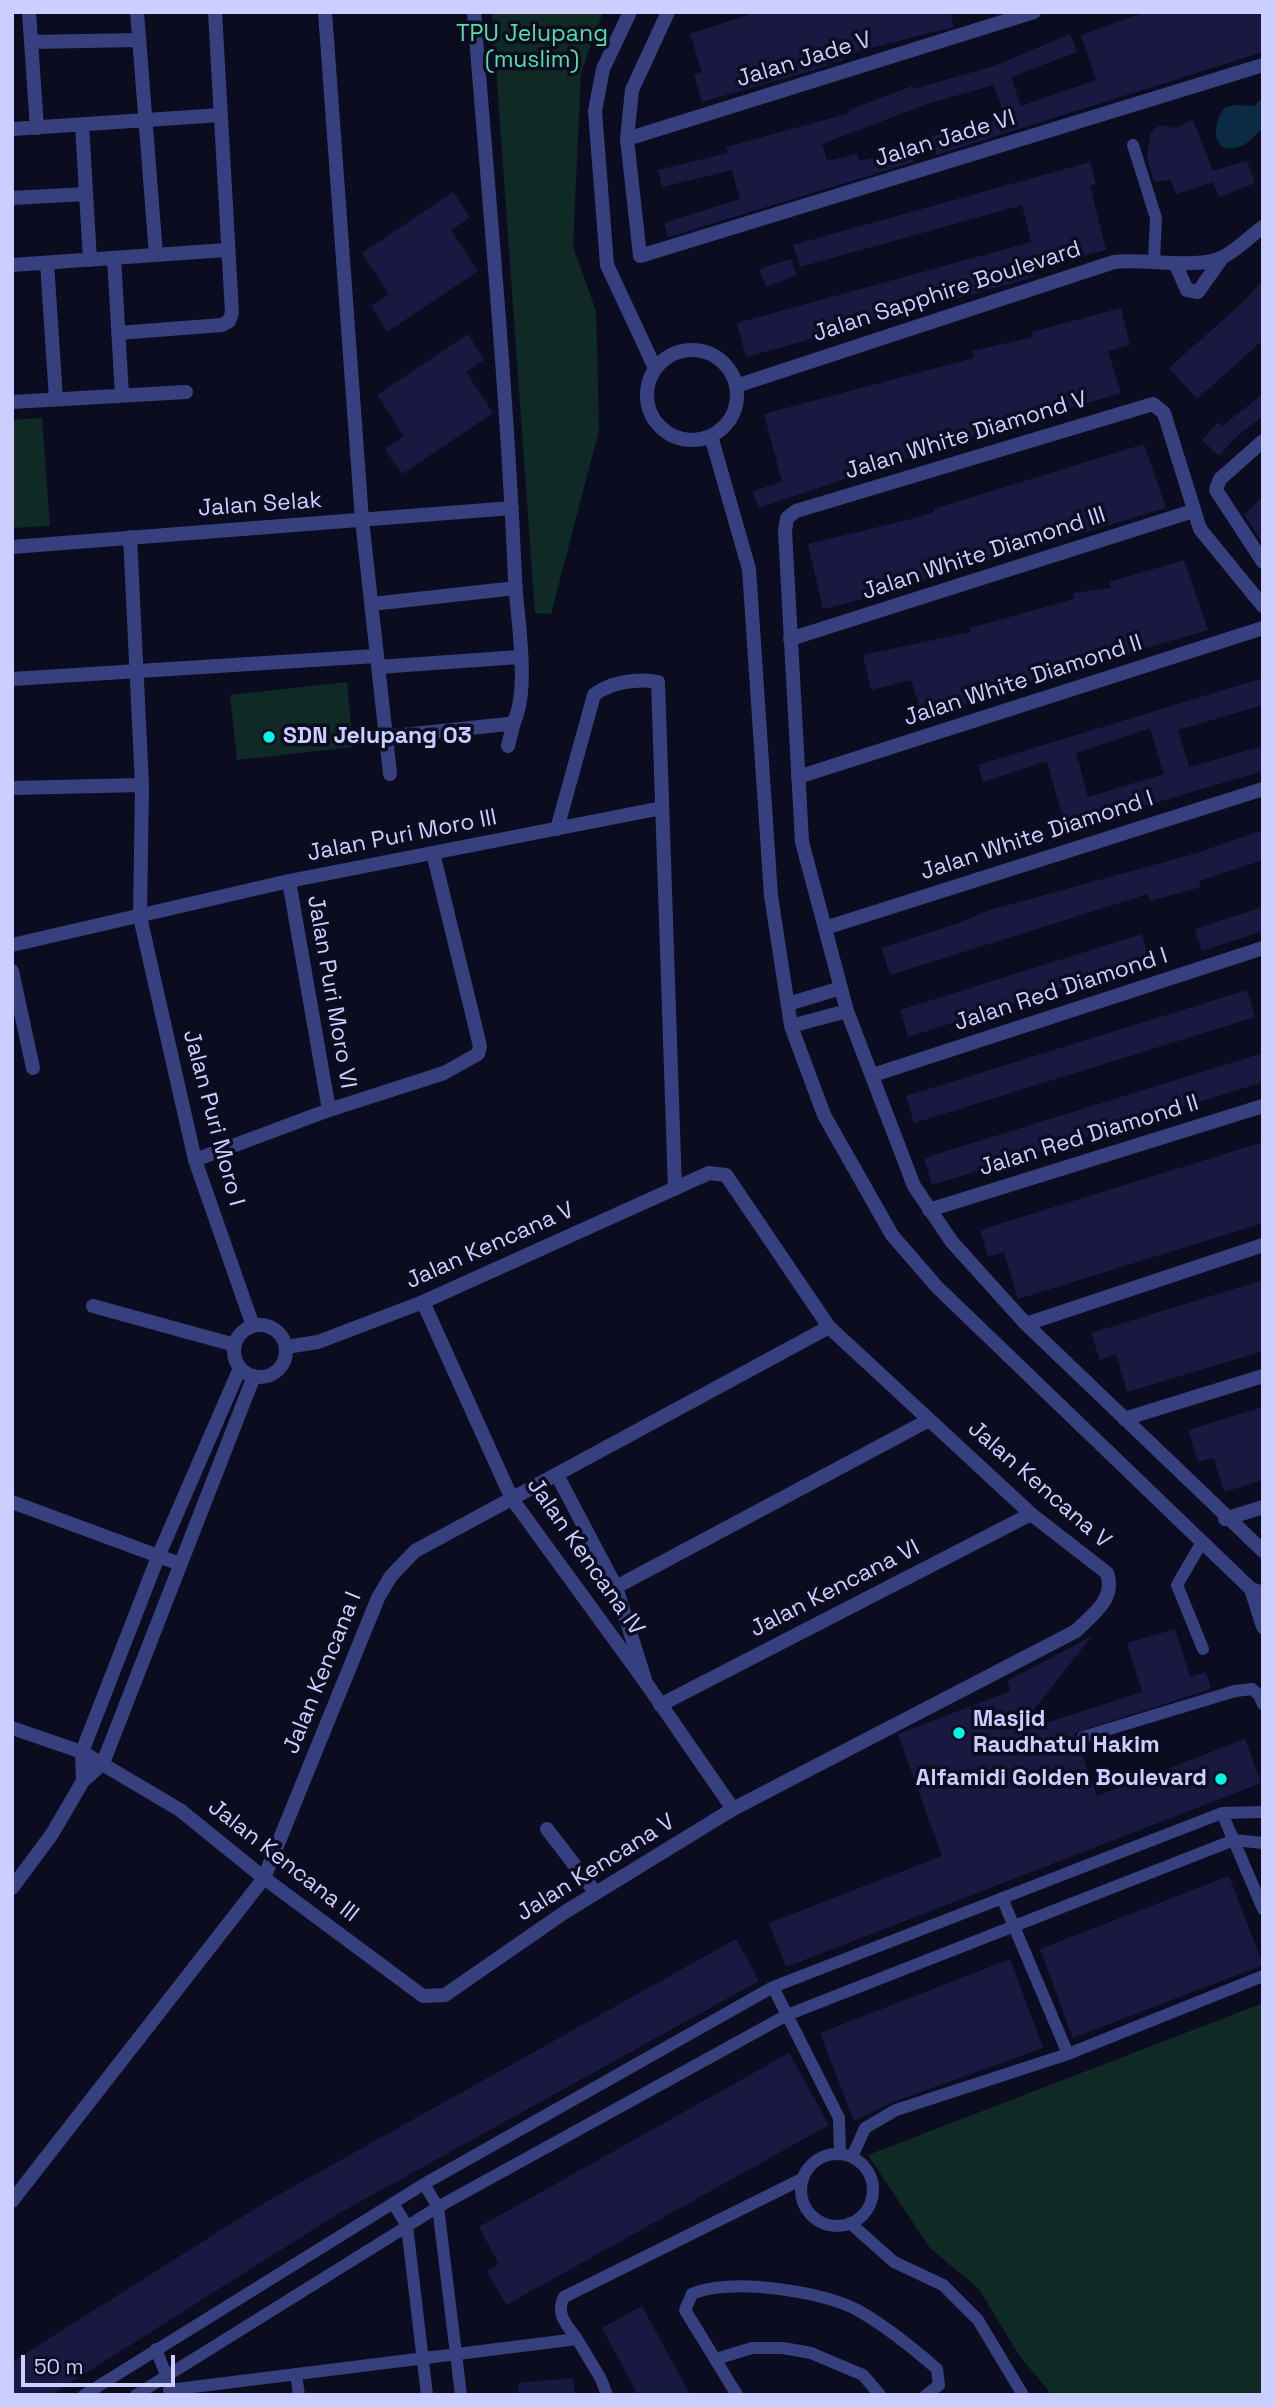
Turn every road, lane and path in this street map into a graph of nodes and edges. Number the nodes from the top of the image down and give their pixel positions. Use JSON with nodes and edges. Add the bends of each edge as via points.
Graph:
{"nodes":[{"id":1,"x":29,"y":12,"type":"edge"},
{"id":2,"x":137,"y":12,"type":"edge"},
{"id":3,"x":215,"y":12,"type":"edge"},
{"id":4,"x":325,"y":12,"type":"edge"},
{"id":5,"x":474,"y":12,"type":"edge"},
{"id":6,"x":630,"y":12,"type":"edge"},
{"id":7,"x":668,"y":12,"type":"edge"},
{"id":8,"x":1034,"y":12,"type":"edge"},
{"id":9,"x":139,"y":40,"type":"junction"},
{"id":10,"x":32,"y":42,"type":"junction"},
{"id":11,"x":1263,"y":65,"type":"edge"},
{"id":12,"x":221,"y":115,"type":"junction"},
{"id":13,"x":145,"y":122,"type":"junction"},
{"id":14,"x":82,"y":125,"type":"junction"},
{"id":15,"x":37,"y":128,"type":"junction"},
{"id":16,"x":12,"y":129,"type":"edge"},
{"id":17,"x":628,"y":138,"type":"junction"},
{"id":18,"x":1133,"y":145,"type":"dead end"},
{"id":19,"x":86,"y":194,"type":"junction"},
{"id":20,"x":12,"y":198,"type":"edge"},
{"id":21,"x":1263,"y":227,"type":"edge"},
{"id":22,"x":226,"y":250,"type":"junction"},
{"id":23,"x":156,"y":255,"type":"junction"},
{"id":24,"x":114,"y":258,"type":"junction"},
{"id":25,"x":1222,"y":258,"type":"junction"},
{"id":26,"x":90,"y":260,"type":"junction"},
{"id":27,"x":1154,"y":260,"type":"junction"},
{"id":28,"x":47,"y":262,"type":"junction"},
{"id":29,"x":1175,"y":263,"type":"junction"},
{"id":30,"x":12,"y":265,"type":"edge"},
{"id":31,"x":118,"y":333,"type":"junction"},
{"id":32,"x":654,"y":368,"type":"junction"},
{"id":33,"x":736,"y":386,"type":"junction"},
{"id":34,"x":186,"y":392,"type":"dead end"},
{"id":35,"x":122,"y":396,"type":"junction"},
{"id":36,"x":56,"y":399,"type":"junction"},
{"id":37,"x":12,"y":402,"type":"edge"},
{"id":38,"x":711,"y":436,"type":"junction"},
{"id":39,"x":1263,"y":441,"type":"edge"},
{"id":40,"x":512,"y":508,"type":"junction"},
{"id":41,"x":1193,"y":511,"type":"junction"},
{"id":42,"x":362,"y":520,"type":"junction"},
{"id":43,"x":130,"y":537,"type":"junction"},
{"id":44,"x":12,"y":547,"type":"edge"},
{"id":45,"x":1263,"y":562,"type":"edge"},
{"id":46,"x":516,"y":587,"type":"junction"},
{"id":47,"x":372,"y":604,"type":"junction"},
{"id":48,"x":1263,"y":606,"type":"edge"},
{"id":49,"x":1263,"y":628,"type":"edge"},
{"id":50,"x":790,"y":639,"type":"junction"},
{"id":51,"x":519,"y":657,"type":"junction"},
{"id":52,"x":377,"y":662,"type":"junction"},
{"id":53,"x":134,"y":673,"type":"junction"},
{"id":54,"x":12,"y":679,"type":"edge"},
{"id":55,"x":514,"y":722,"type":"junction"},
{"id":56,"x":384,"y":737,"type":"junction"},
{"id":57,"x":508,"y":746,"type":"dead end"},
{"id":58,"x":390,"y":775,"type":"dead end"},
{"id":59,"x":798,"y":777,"type":"junction"},
{"id":60,"x":142,"y":785,"type":"junction"},
{"id":61,"x":12,"y":788,"type":"edge"},
{"id":62,"x":1263,"y":789,"type":"edge"},
{"id":63,"x":662,"y":808,"type":"junction"},
{"id":64,"x":557,"y":829,"type":"junction"},
{"id":65,"x":433,"y":853,"type":"junction"},
{"id":66,"x":289,"y":881,"type":"junction"},
{"id":67,"x":146,"y":916,"type":"junction"},
{"id":68,"x":825,"y":928,"type":"junction"},
{"id":69,"x":12,"y":945,"type":"edge"},
{"id":70,"x":1263,"y":948,"type":"edge"},
{"id":71,"x":12,"y":971,"type":"edge"},
{"id":72,"x":841,"y":988,"type":"junction"},
{"id":73,"x":788,"y":1004,"type":"junction"},
{"id":74,"x":847,"y":1011,"type":"junction"},
{"id":75,"x":792,"y":1026,"type":"junction"},
{"id":76,"x":33,"y":1068,"type":"dead end"},
{"id":77,"x":873,"y":1075,"type":"junction"},
{"id":78,"x":1263,"y":1106,"type":"edge"},
{"id":79,"x":329,"y":1110,"type":"junction"},
{"id":80,"x":195,"y":1160,"type":"junction"},
{"id":81,"x":675,"y":1189,"type":"junction"},
{"id":82,"x":929,"y":1210,"type":"junction"},
{"id":83,"x":1263,"y":1245,"type":"edge"},
{"id":84,"x":423,"y":1301,"type":"junction"},
{"id":85,"x":93,"y":1306,"type":"dead end"},
{"id":86,"x":1026,"y":1324,"type":"junction"},
{"id":87,"x":253,"y":1326,"type":"junction"},
{"id":88,"x":829,"y":1327,"type":"junction"},
{"id":89,"x":234,"y":1345,"type":"junction"},
{"id":90,"x":286,"y":1352,"type":"junction"},
{"id":91,"x":240,"y":1368,"type":"junction"},
{"id":92,"x":254,"y":1376,"type":"junction"},
{"id":93,"x":1263,"y":1376,"type":"edge"},
{"id":94,"x":1124,"y":1419,"type":"junction"},
{"id":95,"x":929,"y":1420,"type":"junction"},
{"id":96,"x":557,"y":1475,"type":"junction"},
{"id":97,"x":512,"y":1499,"type":"junction"},
{"id":98,"x":12,"y":1502,"type":"edge"},
{"id":99,"x":1263,"y":1507,"type":"edge"},
{"id":100,"x":1031,"y":1514,"type":"junction"},
{"id":101,"x":1225,"y":1519,"type":"junction"},
{"id":102,"x":1202,"y":1542,"type":"junction"},
{"id":103,"x":1263,"y":1551,"type":"edge"},
{"id":104,"x":158,"y":1557,"type":"junction"},
{"id":105,"x":180,"y":1564,"type":"junction"},
{"id":106,"x":616,"y":1587,"type":"junction"},
{"id":107,"x":1257,"y":1591,"type":"edge"},
{"id":108,"x":1263,"y":1628,"type":"edge"},
{"id":109,"x":1203,"y":1649,"type":"dead end"},
{"id":110,"x":646,"y":1683,"type":"junction"},
{"id":111,"x":1263,"y":1704,"type":"edge"},
{"id":112,"x":660,"y":1705,"type":"junction"},
{"id":113,"x":12,"y":1728,"type":"edge"},
{"id":114,"x":1083,"y":1737,"type":"dead end"},
{"id":115,"x":82,"y":1752,"type":"junction"},
{"id":116,"x":103,"y":1763,"type":"junction"},
{"id":117,"x":83,"y":1781,"type":"junction"},
{"id":118,"x":733,"y":1809,"type":"junction"},
{"id":119,"x":1263,"y":1812,"type":"edge"},
{"id":120,"x":1222,"y":1813,"type":"junction"},
{"id":121,"x":547,"y":1829,"type":"dead end"},
{"id":122,"x":1234,"y":1840,"type":"junction"},
{"id":123,"x":1263,"y":1843,"type":"edge"},
{"id":124,"x":264,"y":1878,"type":"junction"},
{"id":125,"x":12,"y":1888,"type":"edge"},
{"id":126,"x":596,"y":1893,"type":"junction"},
{"id":127,"x":1002,"y":1898,"type":"junction"},
{"id":128,"x":1263,"y":1909,"type":"edge"},
{"id":129,"x":1012,"y":1927,"type":"junction"},
{"id":130,"x":1263,"y":1976,"type":"edge"},
{"id":131,"x":773,"y":1987,"type":"junction"},
{"id":132,"x":433,"y":1997,"type":"joint"},
{"id":133,"x":788,"y":2015,"type":"junction"},
{"id":134,"x":1068,"y":2054,"type":"junction"},
{"id":135,"x":846,"y":2155,"type":"junction"},
{"id":136,"x":802,"y":2179,"type":"junction"},
{"id":137,"x":424,"y":2184,"type":"junction"},
{"id":138,"x":12,"y":2202,"type":"edge"},
{"id":139,"x":393,"y":2203,"type":"junction"},
{"id":140,"x":439,"y":2207,"type":"junction"},
{"id":141,"x":850,"y":2223,"type":"junction"},
{"id":142,"x":407,"y":2225,"type":"junction"},
{"id":143,"x":577,"y":2339,"type":"junction"},
{"id":144,"x":156,"y":2350,"type":"junction"},
{"id":145,"x":456,"y":2354,"type":"junction"},
{"id":146,"x":422,"y":2359,"type":"junction"},
{"id":147,"x":716,"y":2359,"type":"junction"},
{"id":148,"x":168,"y":2374,"type":"junction"},
{"id":149,"x":296,"y":2374,"type":"junction"},
{"id":150,"x":170,"y":2392,"type":"edge"},
{"id":151,"x":927,"y":2394,"type":"edge"},
{"id":152,"x":83,"y":2395,"type":"edge"},
{"id":153,"x":136,"y":2395,"type":"edge"},
{"id":154,"x":299,"y":2395,"type":"edge"},
{"id":155,"x":427,"y":2395,"type":"edge"},
{"id":156,"x":461,"y":2395,"type":"edge"},
{"id":157,"x":607,"y":2395,"type":"edge"},
{"id":158,"x":737,"y":2395,"type":"edge"},
{"id":159,"x":880,"y":2395,"type":"edge"},
{"id":160,"x":1023,"y":2395,"type":"edge"}],
"edges":[{"from":1,"to":10,"type":"street"},
{"from":2,"to":9,"type":"street"},
{"from":3,"to":12,"type":"street"},
{"from":4,"to":42,"type":"street"},
{"from":5,"to":40,"type":"street"},
{"from":6,"to":32,"type":"street","via":[[603,69],[595,111],[607,265]]},
{"from":7,"to":17,"type":"street","via":[[632,90]]},
{"from":8,"to":17,"type":"street","name":"Jalan Jade V"},
{"from":9,"to":10,"type":"street"},
{"from":9,"to":13,"type":"street"},
{"from":10,"to":15,"type":"street"},
{"from":11,"to":17,"type":"street","name":"Jalan Jade VI","via":[[640,256]]},
{"from":12,"to":13,"type":"street"},
{"from":12,"to":22,"type":"street"},
{"from":13,"to":14,"type":"street"},
{"from":13,"to":23,"type":"street"},
{"from":14,"to":15,"type":"street"},
{"from":14,"to":19,"type":"street"},
{"from":15,"to":16,"type":"street"},
{"from":18,"to":27,"type":"lane","via":[[1156,218]]},
{"from":19,"to":20,"type":"street"},
{"from":19,"to":26,"type":"street"},
{"from":21,"to":25,"type":"street"},
{"from":22,"to":23,"type":"street"},
{"from":22,"to":31,"type":"street","via":[[229,321]]},
{"from":23,"to":24,"type":"street"},
{"from":24,"to":26,"type":"street"},
{"from":24,"to":31,"type":"street"},
{"from":25,"to":29,"type":"street","name":"Jalan Sapphire Boulevard"},
{"from":25,"to":29,"type":"street","via":[[1198,292],[1187,290]]},
{"from":26,"to":28,"type":"street"},
{"from":27,"to":29,"type":"street","name":"Jalan Sapphire Boulevard"},
{"from":27,"to":33,"type":"street","name":"Jalan Sapphire Boulevard","via":[[1114,262]]},
{"from":28,"to":30,"type":"street"},
{"from":28,"to":36,"type":"street"},
{"from":31,"to":35,"type":"street"},
{"from":32,"to":33,"type":"street","via":[[672,354],[694,349],[721,360]]},
{"from":32,"to":38,"type":"street","via":[[646,397],[656,424],[682,439]]},
{"from":33,"to":38,"type":"street","via":[[732,415]]},
{"from":34,"to":35,"type":"street"},
{"from":35,"to":36,"type":"street"},
{"from":36,"to":37,"type":"street"},
{"from":38,"to":73,"type":"street","via":[[749,569],[771,896]]},
{"from":39,"to":45,"type":"street","via":[[1216,490]]},
{"from":40,"to":42,"type":"street","name":"Jalan Selak"},
{"from":40,"to":46,"type":"street"},
{"from":41,"to":48,"type":"street","via":[[1212,547]]},
{"from":41,"to":50,"type":"street","name":"Jalan White Diamond III"},
{"from":41,"to":50,"type":"street","name":"Jalan White Diamond V","via":[[1164,413],[1153,404],[796,512],[788,518],[785,531]]},
{"from":42,"to":43,"type":"street","name":"Jalan Selak"},
{"from":42,"to":47,"type":"street"},
{"from":43,"to":44,"type":"street","name":"Jalan Selak"},
{"from":43,"to":53,"type":"street","name":"Jalan Puri Moro I"},
{"from":46,"to":47,"type":"street"},
{"from":46,"to":51,"type":"street"},
{"from":47,"to":52,"type":"street"},
{"from":49,"to":59,"type":"street","name":"Jalan White Diamond II"},
{"from":50,"to":59,"type":"street"},
{"from":51,"to":52,"type":"street"},
{"from":51,"to":55,"type":"street"},
{"from":52,"to":53,"type":"street"},
{"from":52,"to":56,"type":"street"},
{"from":53,"to":54,"type":"street"},
{"from":53,"to":60,"type":"street","name":"Jalan Puri Moro I"},
{"from":55,"to":56,"type":"street"},
{"from":55,"to":57,"type":"street"},
{"from":56,"to":58,"type":"street"},
{"from":59,"to":68,"type":"street","via":[[802,842]]},
{"from":60,"to":61,"type":"street"},
{"from":60,"to":67,"type":"street","name":"Jalan Puri Moro I"},
{"from":62,"to":68,"type":"street","name":"Jalan White Diamond I"},
{"from":63,"to":64,"type":"street","name":"Jalan Puri Moro III"},
{"from":63,"to":64,"type":"street","via":[[658,682],[615,684],[594,695]]},
{"from":63,"to":81,"type":"street"},
{"from":64,"to":65,"type":"street","name":"Jalan Puri Moro III"},
{"from":65,"to":66,"type":"street","name":"Jalan Puri Moro III"},
{"from":65,"to":79,"type":"street","via":[[480,1046],[478,1054],[444,1073]]},
{"from":66,"to":67,"type":"street","name":"Jalan Puri Moro III"},
{"from":66,"to":79,"type":"street","name":"Jalan Puri Moro VI"},
{"from":67,"to":69,"type":"street"},
{"from":67,"to":80,"type":"street","name":"Jalan Puri Moro I"},
{"from":68,"to":72,"type":"street"},
{"from":70,"to":77,"type":"street","name":"Jalan Red Diamond I"},
{"from":71,"to":76,"type":"street"},
{"from":72,"to":73,"type":"street"},
{"from":72,"to":74,"type":"street"},
{"from":73,"to":75,"type":"street"},
{"from":74,"to":75,"type":"street"},
{"from":74,"to":77,"type":"street"},
{"from":75,"to":102,"type":"street","via":[[824,1115],[892,1235],[936,1287]]},
{"from":77,"to":82,"type":"street","via":[[914,1186]]},
{"from":78,"to":82,"type":"street","name":"Jalan Red Diamond II"},
{"from":79,"to":80,"type":"street"},
{"from":80,"to":87,"type":"street","name":"Jalan Puri Moro I"},
{"from":81,"to":84,"type":"street","name":"Jalan Kencana V"},
{"from":81,"to":88,"type":"street","name":"Jalan Kencana V","via":[[709,1173],[726,1175]]},
{"from":82,"to":86,"type":"street","via":[[951,1242]]},
{"from":83,"to":86,"type":"street"},
{"from":84,"to":90,"type":"street","name":"Jalan Kencana V"},
{"from":84,"to":97,"type":"street","name":"Jalan Kencana IV"},
{"from":85,"to":89,"type":"street"},
{"from":86,"to":94,"type":"street"},
{"from":87,"to":89,"type":"street","via":[[241,1333]]},
{"from":87,"to":90,"type":"street","via":[[274,1329]]},
{"from":88,"to":95,"type":"street","name":"Jalan Kencana V"},
{"from":88,"to":96,"type":"street","name":"Jalan Kencana I"},
{"from":89,"to":91,"type":"street"},
{"from":90,"to":92,"type":"street","via":[[277,1370]]},
{"from":91,"to":92,"type":"street"},
{"from":91,"to":104,"type":"street"},
{"from":92,"to":105,"type":"street"},
{"from":93,"to":94,"type":"street"},
{"from":94,"to":101,"type":"street"},
{"from":95,"to":100,"type":"street","name":"Jalan Kencana V"},
{"from":95,"to":106,"type":"street"},
{"from":96,"to":97,"type":"street","name":"Jalan Kencana I"},
{"from":96,"to":106,"type":"street","name":"Jalan Kencana IV"},
{"from":97,"to":110,"type":"street","name":"Jalan Kencana IV"},
{"from":97,"to":124,"type":"street","name":"Jalan Kencana I","via":[[415,1551],[391,1576]]},
{"from":98,"to":104,"type":"street"},
{"from":99,"to":101,"type":"street"},
{"from":100,"to":112,"type":"street","name":"Jalan Kencana VI"},
{"from":100,"to":118,"type":"street","name":"Jalan Kencana V","via":[[1107,1573],[1110,1592],[1100,1609],[1076,1630]]},
{"from":101,"to":103,"type":"street"},
{"from":102,"to":107,"type":"street"},
{"from":102,"to":109,"type":"lane","via":[[1177,1584]]},
{"from":104,"to":105,"type":"street"},
{"from":104,"to":115,"type":"street"},
{"from":105,"to":116,"type":"street"},
{"from":106,"to":110,"type":"street","name":"Jalan Kencana IV"},
{"from":107,"to":108,"type":"street"},
{"from":110,"to":112,"type":"street","name":"Jalan Kencana IV"},
{"from":111,"to":114,"type":"lane","via":[[1252,1689],[1236,1691]]},
{"from":112,"to":118,"type":"street","name":"Jalan Kencana IV"},
{"from":113,"to":115,"type":"street","name":"Jalan Kencana III"},
{"from":115,"to":116,"type":"street","name":"Jalan Kencana III"},
{"from":115,"to":117,"type":"street"},
{"from":116,"to":117,"type":"street"},
{"from":116,"to":124,"type":"street","name":"Jalan Kencana III","via":[[180,1810]]},
{"from":117,"to":125,"type":"street"},
{"from":118,"to":126,"type":"street","name":"Jalan Kencana V"},
{"from":119,"to":120,"type":"lane"},
{"from":120,"to":122,"type":"lane"},
{"from":120,"to":127,"type":"lane"},
{"from":121,"to":126,"type":"street"},
{"from":122,"to":123,"type":"lane"},
{"from":122,"to":128,"type":"lane"},
{"from":122,"to":129,"type":"lane"},
{"from":124,"to":132,"type":"street","name":"Jalan Kencana III","via":[[423,1996]]},
{"from":124,"to":138,"type":"street","name":"Jalan Kencana I"},
{"from":126,"to":132,"type":"street","name":"Jalan Kencana V","via":[[445,1995]]},
{"from":127,"to":129,"type":"lane"},
{"from":127,"to":131,"type":"lane"},
{"from":129,"to":133,"type":"lane"},
{"from":129,"to":134,"type":"lane"},
{"from":130,"to":134,"type":"lane"},
{"from":131,"to":133,"type":"lane"},
{"from":131,"to":137,"type":"lane"},
{"from":133,"to":135,"type":"lane","via":[[839,2118]]},
{"from":133,"to":140,"type":"lane"},
{"from":134,"to":135,"type":"lane","via":[[896,2110],[865,2128]]},
{"from":135,"to":136,"type":"lane","via":[[817,2160]]},
{"from":135,"to":141,"type":"lane","via":[[862,2164],[873,2184],[868,2207]]},
{"from":136,"to":141,"type":"lane","via":[[808,2212],[828,2225]]},
{"from":136,"to":143,"type":"lane","via":[[564,2297],[560,2314]]},
{"from":137,"to":139,"type":"lane"},
{"from":137,"to":140,"type":"lane"},
{"from":139,"to":142,"type":"lane"},
{"from":139,"to":144,"type":"lane"},
{"from":140,"to":142,"type":"lane"},
{"from":140,"to":145,"type":"lane"},
{"from":141,"to":160,"type":"lane","via":[[894,2262],[943,2285],[970,2311]]},
{"from":142,"to":146,"type":"lane"},
{"from":142,"to":148,"type":"lane"},
{"from":143,"to":145,"type":"lane"},
{"from":143,"to":157,"type":"lane"},
{"from":144,"to":148,"type":"lane"},
{"from":144,"to":152,"type":"lane"},
{"from":145,"to":146,"type":"lane"},
{"from":145,"to":156,"type":"lane"},
{"from":146,"to":149,"type":"lane"},
{"from":146,"to":155,"type":"lane"},
{"from":147,"to":151,"type":"lane","via":[[685,2309],[686,2302],[705,2288],[769,2288],[858,2309],[937,2369],[940,2385]]},
{"from":147,"to":158,"type":"lane"},
{"from":147,"to":159,"type":"lane","via":[[752,2348],[811,2353],[863,2375]]},
{"from":148,"to":150,"type":"lane"},
{"from":148,"to":153,"type":"lane"},
{"from":149,"to":150,"type":"lane"},
{"from":149,"to":154,"type":"lane"}]}
